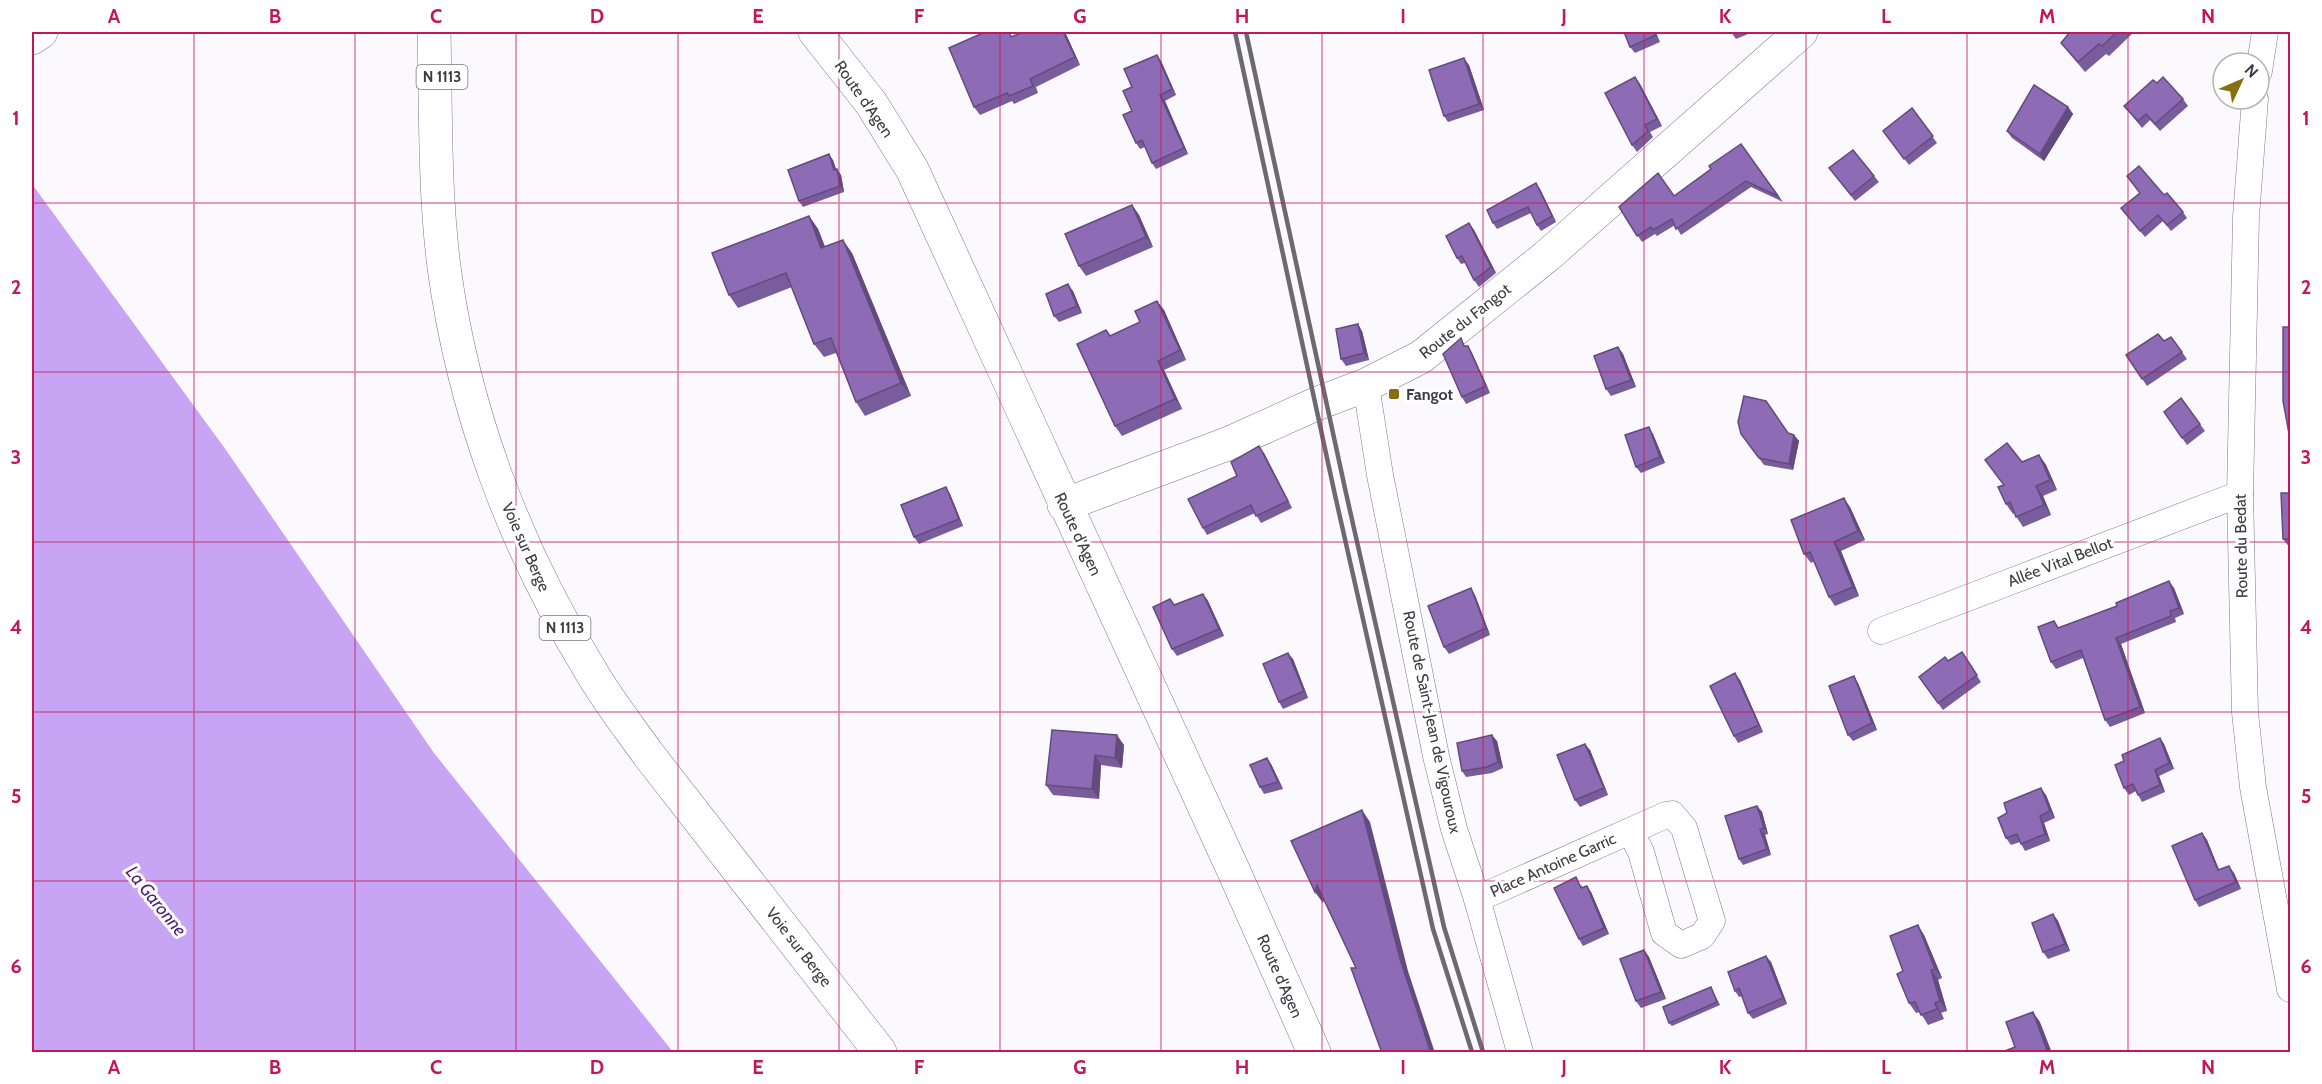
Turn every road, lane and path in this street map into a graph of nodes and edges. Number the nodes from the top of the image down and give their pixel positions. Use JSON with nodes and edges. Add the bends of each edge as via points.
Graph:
{"nodes":[{"id":1,"x":41,"y":32,"type":"edge"},
{"id":2,"x":434,"y":32,"type":"edge"},
{"id":3,"x":448,"y":32,"type":"edge"},
{"id":4,"x":1801,"y":32,"type":"edge"},
{"id":5,"x":2265,"y":32,"type":"edge"},
{"id":6,"x":821,"y":34,"type":"edge"},
{"id":7,"x":32,"y":38,"type":"edge"},
{"id":8,"x":2262,"y":51,"type":"edge"},
{"id":9,"x":2254,"y":111,"type":"edge"},
{"id":10,"x":437,"y":122,"type":"junction"},
{"id":11,"x":1366,"y":385,"type":"junction"},
{"id":12,"x":2240,"y":494,"type":"junction"},
{"id":13,"x":1064,"y":505,"type":"junction"},
{"id":14,"x":1881,"y":631,"type":"dead end"},
{"id":15,"x":1630,"y":831,"type":"junction"},
{"id":16,"x":1477,"y":899,"type":"junction"},
{"id":17,"x":2290,"y":989,"type":"edge"},
{"id":18,"x":880,"y":1053,"type":"edge"},
{"id":19,"x":1314,"y":1053,"type":"edge"},
{"id":20,"x":1520,"y":1053,"type":"edge"}],
"edges":[{"from":1,"to":7,"type":"main road"},
{"from":2,"to":10,"type":"main road","number":"N 1113"},
{"from":3,"to":10,"type":"main road","number":"N 1113"},
{"from":4,"to":11,"type":"main road","name":"Route du Fangot","via":[[1538,263],[1421,357]]},
{"from":5,"to":8,"type":"street"},
{"from":6,"to":13,"type":"main road","name":"Route d'Agen","via":[[912,169]]},
{"from":9,"to":12,"type":"street","name":"Route du Bedat","via":[[2246,217]]},
{"from":10,"to":18,"type":"main road","name":"Voie sur Berge","number":"N 1113","via":[[444,267],[463,368],[494,473],[539,579],[590,670],[642,745]]},
{"from":11,"to":13,"type":"main road","name":"Route du Fangot","via":[[1227,444]]},
{"from":11,"to":16,"type":"street","name":"Route de Saint-Jean de Vigouroux","via":[[1436,756]]},
{"from":12,"to":14,"type":"street","name":"Allée Vital Bellot"},
{"from":12,"to":17,"type":"street","name":"Route du Bedat","via":[[2245,712],[2253,787]]},
{"from":13,"to":19,"type":"main road","name":"Route d'Agen"},
{"from":15,"to":15,"type":"street","name":"Place Antoine Garric","via":[[1666,815],[1678,819],[1712,921],[1702,936],[1681,945],[1664,933],[1641,852]]},
{"from":15,"to":16,"type":"street","name":"Place Antoine Garric"},
{"from":16,"to":20,"type":"street","name":"Route de Saint-Jean de Vigouroux"}]}
